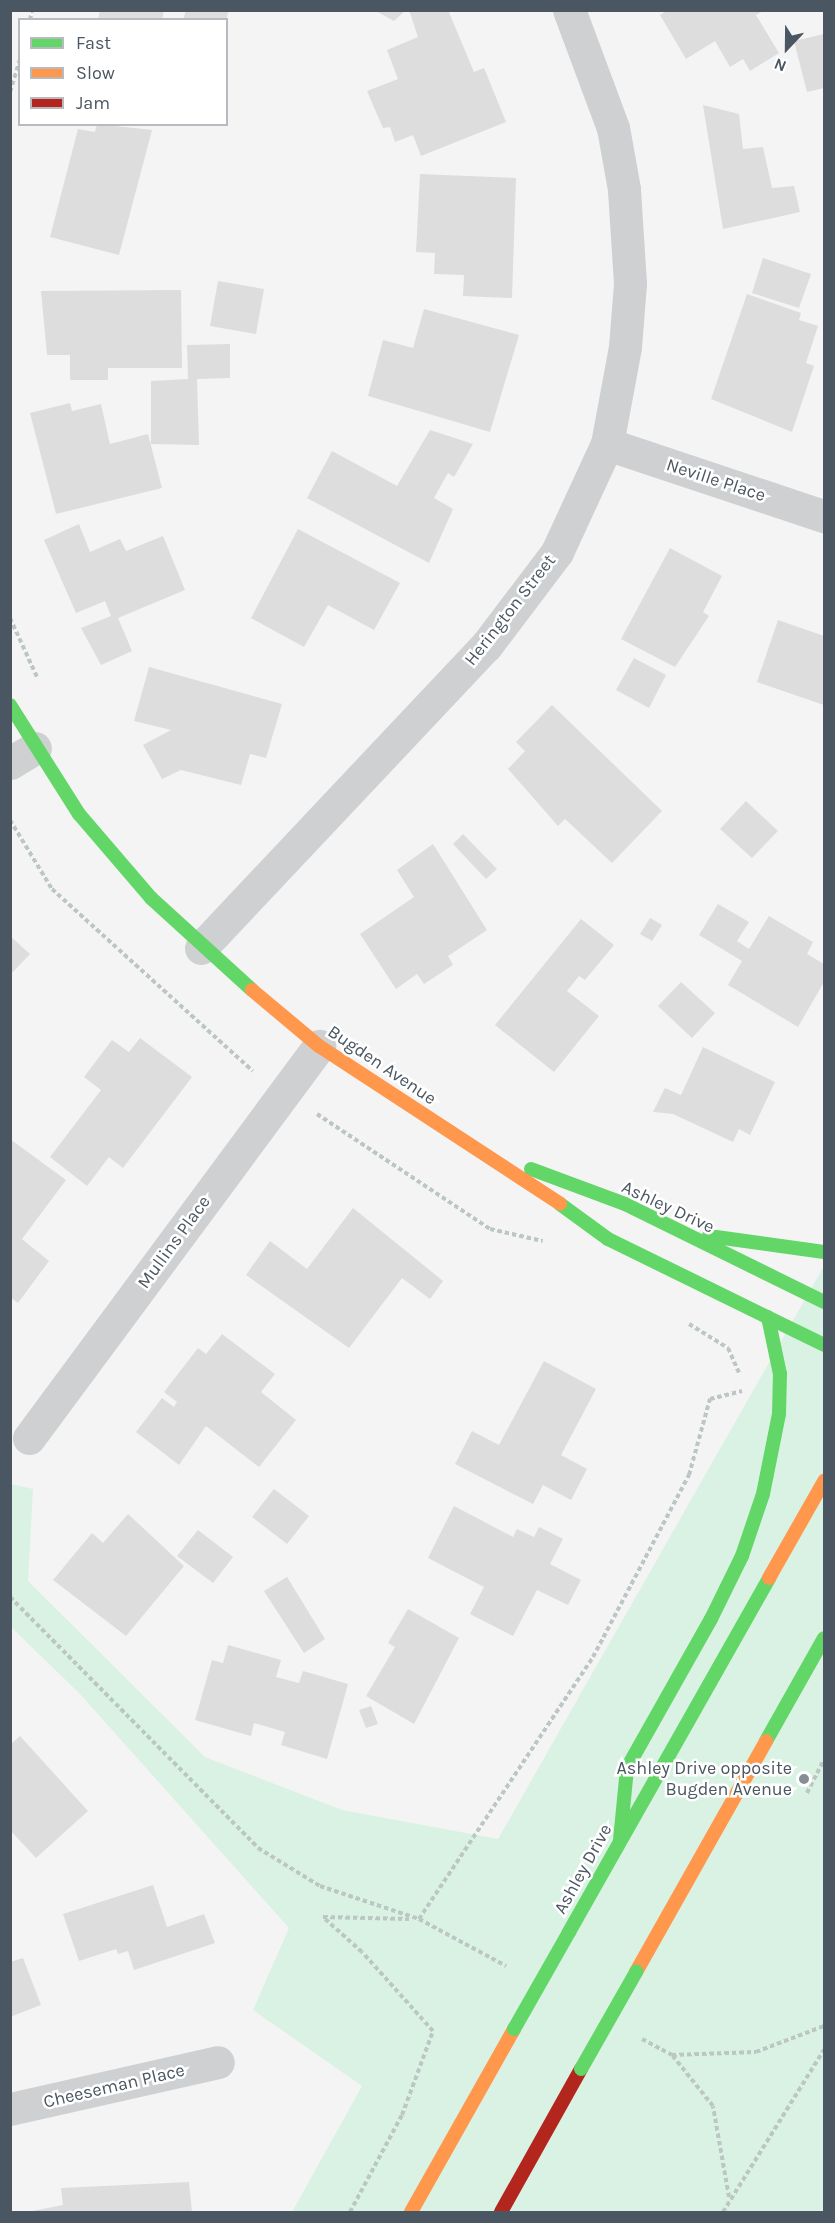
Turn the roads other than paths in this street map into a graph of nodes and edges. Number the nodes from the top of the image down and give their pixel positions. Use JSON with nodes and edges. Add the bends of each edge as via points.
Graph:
{"nodes":[{"id":1,"x":569,"y":10,"type":"edge"},
{"id":2,"x":607,"y":444,"type":"junction"},
{"id":3,"x":825,"y":516,"type":"edge"},
{"id":4,"x":10,"y":705,"type":"edge"},
{"id":5,"x":23,"y":756,"type":"edge"},
{"id":6,"x":201,"y":948,"type":"junction"},
{"id":7,"x":319,"y":1046,"type":"junction"},
{"id":8,"x":492,"y":1155,"type":"junction"},
{"id":9,"x":686,"y":1234,"type":"junction"},
{"id":10,"x":825,"y":1252,"type":"edge"},
{"id":11,"x":825,"y":1302,"type":"edge"},
{"id":12,"x":768,"y":1317,"type":"junction"},
{"id":13,"x":825,"y":1345,"type":"edge"},
{"id":14,"x":29,"y":1438,"type":"dead end"},
{"id":15,"x":825,"y":1481,"type":"edge"},
{"id":16,"x":825,"y":1638,"type":"edge"},
{"id":17,"x":620,"y":1840,"type":"junction"},
{"id":18,"x":218,"y":2062,"type":"dead end"},
{"id":19,"x":10,"y":2109,"type":"edge"},
{"id":20,"x":411,"y":2212,"type":"edge"},
{"id":21,"x":501,"y":2212,"type":"edge"}],
"edges":[{"from":1,"to":2,"type":"street","name":"Herington Street","via":[[613,128],[624,189],[630,283],[625,347]]},
{"from":2,"to":3,"type":"street","name":"Neville Place"},
{"from":2,"to":6,"type":"street","name":"Herington Street","via":[[557,552],[486,646]]},
{"from":4,"to":5,"type":"main road","name":"Bugden Avenue"},
{"from":5,"to":6,"type":"main road","name":"Bugden Avenue"},
{"from":6,"to":7,"type":"main road","name":"Bugden Avenue"},
{"from":7,"to":8,"type":"main road","name":"Bugden Avenue"},
{"from":7,"to":14,"type":"street","name":"Mullins Place"},
{"from":8,"to":9,"type":"main road","name":"Ashley Drive","via":[[625,1204]]},
{"from":8,"to":12,"type":"main road","name":"Bugden Avenue","via":[[608,1239]]},
{"from":9,"to":10,"type":"main road"},
{"from":9,"to":11,"type":"main road","name":"Ashley Drive"},
{"from":12,"to":13,"type":"main road","name":"Bugden Avenue"},
{"from":12,"to":17,"type":"main road","via":[[779,1390],[763,1494],[742,1556],[711,1619],[627,1768]]},
{"from":15,"to":17,"type":"main road","name":"Ashley Drive"},
{"from":16,"to":21,"type":"main road","bridge":true},
{"from":17,"to":20,"type":"main road","name":"Ashley Drive","bridge":true},
{"from":18,"to":19,"type":"street","name":"Cheeseman Place"}]}
